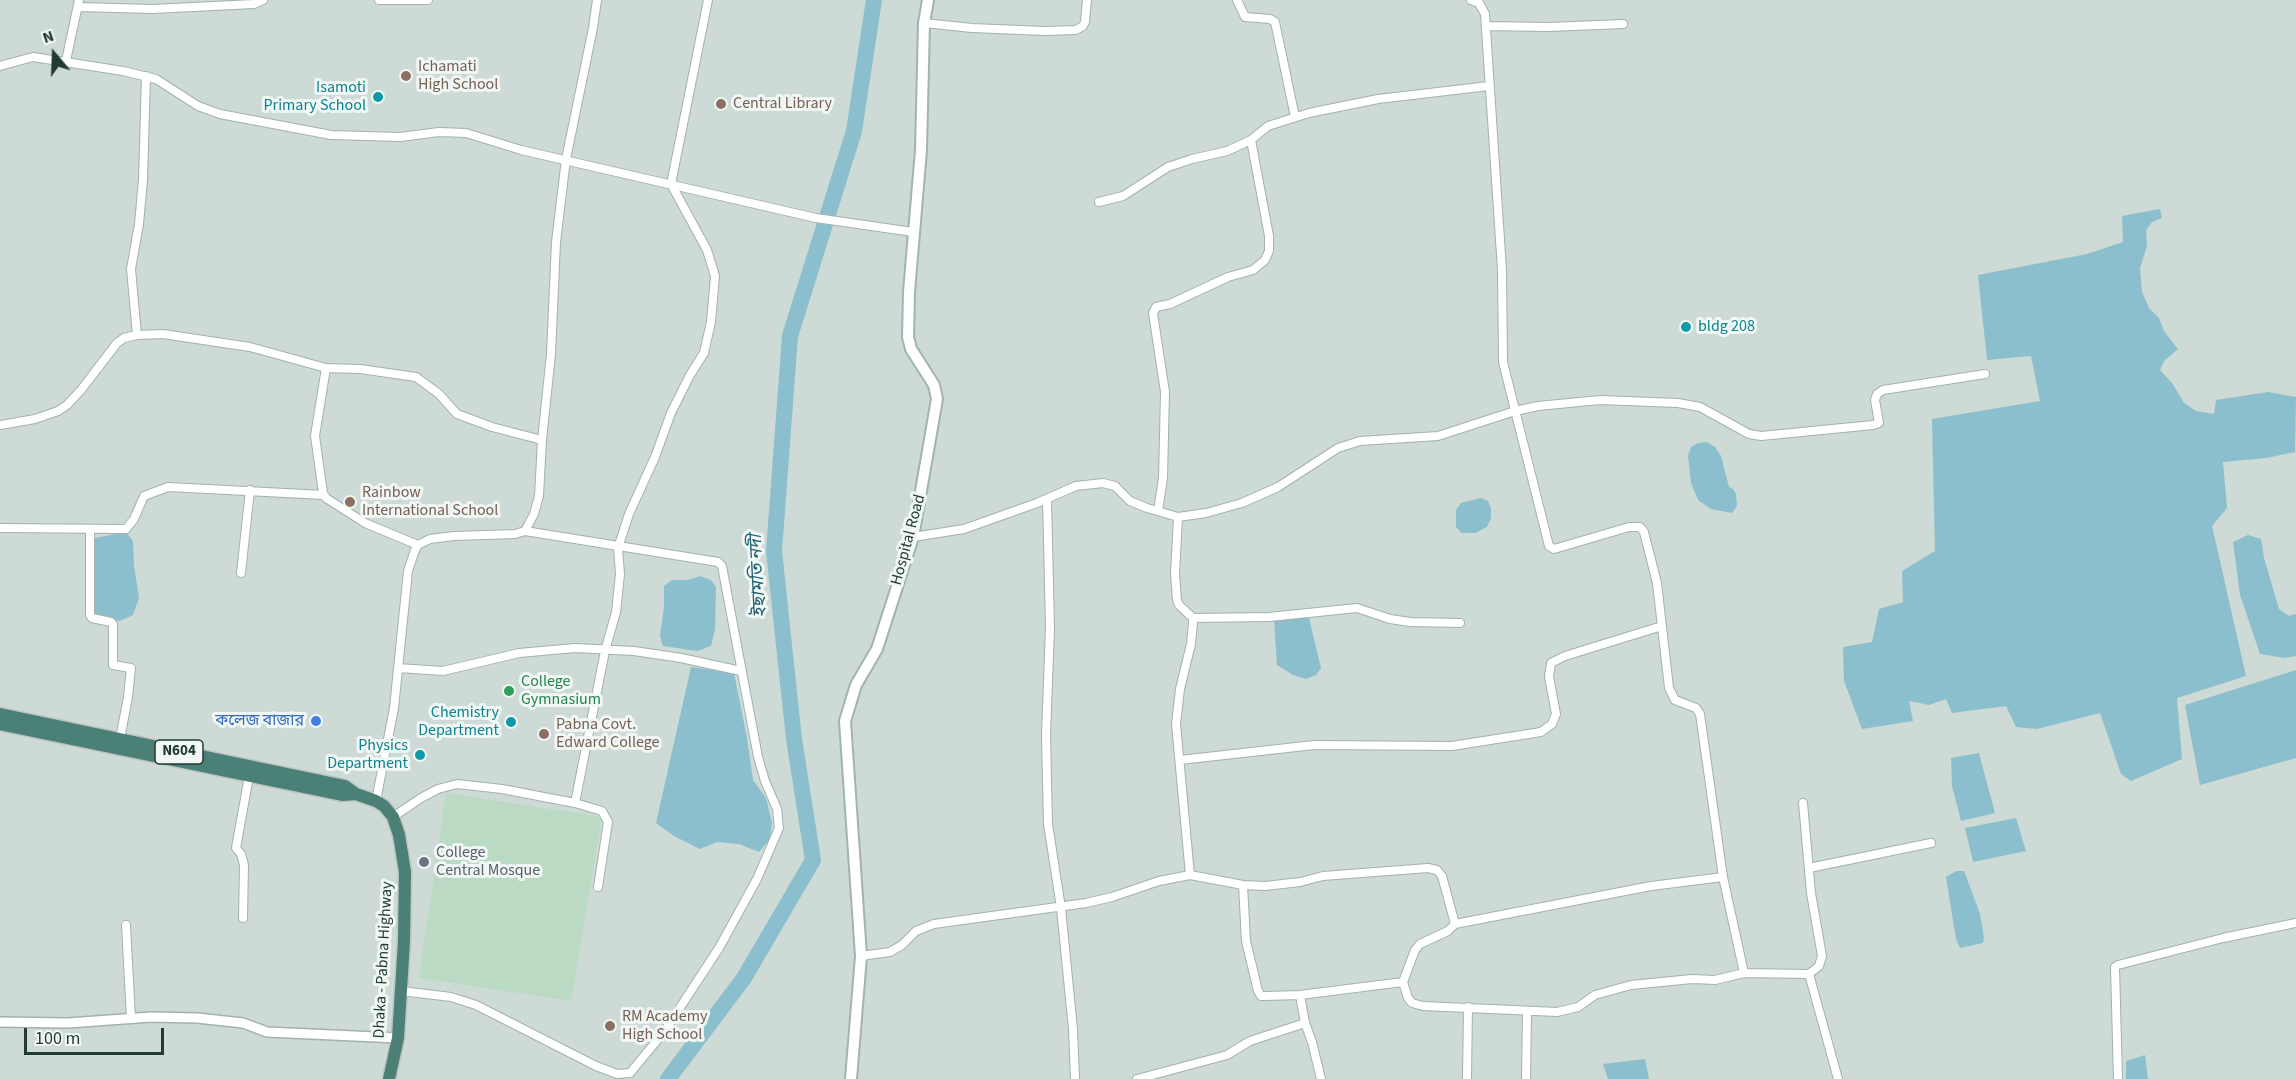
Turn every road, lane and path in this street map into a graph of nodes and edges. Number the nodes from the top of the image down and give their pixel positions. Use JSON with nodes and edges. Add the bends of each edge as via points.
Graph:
{"nodes":[{"id":1,"x":262,"y":0,"type":"edge"},
{"id":2,"x":379,"y":0,"type":"edge"},
{"id":3,"x":428,"y":0,"type":"edge"},
{"id":4,"x":597,"y":0,"type":"edge"},
{"id":5,"x":708,"y":0,"type":"edge"},
{"id":6,"x":928,"y":0,"type":"edge"},
{"id":7,"x":1087,"y":0,"type":"edge"},
{"id":8,"x":1237,"y":0,"type":"edge"},
{"id":9,"x":1471,"y":0,"type":"edge"},
{"id":10,"x":78,"y":3,"type":"edge"},
{"id":11,"x":924,"y":23,"type":"junction"},
{"id":12,"x":1623,"y":24,"type":"dead end"},
{"id":13,"x":1486,"y":27,"type":"junction"},
{"id":14,"x":66,"y":61,"type":"junction"},
{"id":15,"x":0,"y":66,"type":"edge"},
{"id":16,"x":146,"y":76,"type":"junction"},
{"id":17,"x":1489,"y":86,"type":"junction"},
{"id":18,"x":1295,"y":117,"type":"junction"},
{"id":19,"x":1251,"y":140,"type":"junction"},
{"id":20,"x":566,"y":159,"type":"junction"},
{"id":21,"x":671,"y":184,"type":"junction"},
{"id":22,"x":1099,"y":202,"type":"dead end"},
{"id":23,"x":913,"y":232,"type":"junction"},
{"id":24,"x":137,"y":335,"type":"junction"},
{"id":25,"x":326,"y":368,"type":"junction"},
{"id":26,"x":1985,"y":374,"type":"dead end"},
{"id":27,"x":1515,"y":411,"type":"junction"},
{"id":28,"x":0,"y":425,"type":"edge"},
{"id":29,"x":542,"y":440,"type":"junction"},
{"id":30,"x":250,"y":490,"type":"junction"},
{"id":31,"x":324,"y":495,"type":"junction"},
{"id":32,"x":1047,"y":499,"type":"junction"},
{"id":33,"x":1158,"y":511,"type":"junction"},
{"id":34,"x":1178,"y":517,"type":"junction"},
{"id":35,"x":0,"y":528,"type":"edge"},
{"id":36,"x":90,"y":529,"type":"junction"},
{"id":37,"x":525,"y":531,"type":"junction"},
{"id":38,"x":913,"y":537,"type":"junction"},
{"id":39,"x":418,"y":545,"type":"junction"},
{"id":40,"x":618,"y":548,"type":"junction"},
{"id":41,"x":241,"y":573,"type":"dead end"},
{"id":42,"x":1193,"y":618,"type":"junction"},
{"id":43,"x":1460,"y":623,"type":"dead end"},
{"id":44,"x":1662,"y":626,"type":"junction"},
{"id":45,"x":605,"y":651,"type":"junction"},
{"id":46,"x":398,"y":668,"type":"junction"},
{"id":47,"x":741,"y":671,"type":"junction"},
{"id":48,"x":0,"y":714,"type":"edge"},
{"id":49,"x":0,"y":724,"type":"edge"},
{"id":50,"x":120,"y":739,"type":"junction"},
{"id":51,"x":1180,"y":759,"type":"junction"},
{"id":52,"x":249,"y":776,"type":"junction"},
{"id":53,"x":356,"y":794,"type":"junction"},
{"id":54,"x":376,"y":801,"type":"junction"},
{"id":55,"x":575,"y":802,"type":"junction"},
{"id":56,"x":1803,"y":803,"type":"dead end"},
{"id":57,"x":393,"y":817,"type":"junction"},
{"id":58,"x":1931,"y":843,"type":"dead end"},
{"id":59,"x":1809,"y":868,"type":"junction"},
{"id":60,"x":1190,"y":875,"type":"junction"},
{"id":61,"x":1723,"y":876,"type":"junction"},
{"id":62,"x":1243,"y":885,"type":"junction"},
{"id":63,"x":598,"y":886,"type":"dead end"},
{"id":64,"x":1061,"y":908,"type":"junction"},
{"id":65,"x":243,"y":918,"type":"dead end"},
{"id":66,"x":2296,"y":923,"type":"edge"},
{"id":67,"x":1455,"y":924,"type":"junction"},
{"id":68,"x":126,"y":925,"type":"dead end"},
{"id":69,"x":861,"y":956,"type":"junction"},
{"id":70,"x":1744,"y":973,"type":"junction"},
{"id":71,"x":1809,"y":974,"type":"junction"},
{"id":72,"x":1403,"y":982,"type":"junction"},
{"id":73,"x":401,"y":991,"type":"junction"},
{"id":74,"x":1300,"y":995,"type":"junction"},
{"id":75,"x":1468,"y":1007,"type":"junction"},
{"id":76,"x":1527,"y":1012,"type":"junction"},
{"id":77,"x":131,"y":1019,"type":"junction"},
{"id":78,"x":0,"y":1022,"type":"edge"},
{"id":79,"x":1305,"y":1023,"type":"junction"},
{"id":80,"x":398,"y":1038,"type":"junction"},
{"id":81,"x":1467,"y":1078,"type":"edge"},
{"id":82,"x":389,"y":1079,"type":"edge"},
{"id":83,"x":851,"y":1079,"type":"edge"},
{"id":84,"x":1075,"y":1079,"type":"edge"},
{"id":85,"x":1137,"y":1079,"type":"edge"},
{"id":86,"x":1321,"y":1079,"type":"edge"},
{"id":87,"x":1526,"y":1079,"type":"edge"},
{"id":88,"x":1838,"y":1079,"type":"edge"},
{"id":89,"x":2118,"y":1079,"type":"edge"}],
"edges":[{"from":1,"to":10,"type":"street","via":[[254,4],[153,9]]},
{"from":2,"to":3,"type":"street"},
{"from":4,"to":20,"type":"street"},
{"from":5,"to":21,"type":"street"},
{"from":6,"to":11,"type":"main road","name":"Hospital Road"},
{"from":7,"to":11,"type":"street","via":[[1083,26],[1076,30]]},
{"from":8,"to":18,"type":"street","via":[[1245,17],[1275,22]]},
{"from":9,"to":13,"type":"street","via":[[1483,7]]},
{"from":10,"to":14,"type":"street"},
{"from":11,"to":23,"type":"main road","name":"Hospital Road","via":[[921,150]]},
{"from":12,"to":13,"type":"street"},
{"from":13,"to":17,"type":"street"},
{"from":14,"to":15,"type":"street","via":[[33,57]]},
{"from":14,"to":16,"type":"street"},
{"from":16,"to":20,"type":"street","via":[[220,114],[331,135],[400,137],[466,133]]},
{"from":16,"to":24,"type":"street","via":[[143,180],[131,269]]},
{"from":17,"to":18,"type":"street","via":[[1342,105]]},
{"from":17,"to":27,"type":"street","via":[[1502,270],[1503,362]]},
{"from":18,"to":19,"type":"street","via":[[1268,126]]},
{"from":19,"to":22,"type":"street","via":[[1227,151],[1168,167],[1123,196]]},
{"from":19,"to":33,"type":"street","via":[[1269,236],[1265,260],[1253,270],[1155,308],[1153,313],[1165,392],[1163,478]]},
{"from":20,"to":21,"type":"street"},
{"from":20,"to":29,"type":"street"},
{"from":21,"to":23,"type":"street","via":[[816,218]]},
{"from":21,"to":40,"type":"street","via":[[707,250],[715,276],[711,322],[704,353],[672,413]]},
{"from":23,"to":38,"type":"main road","name":"Hospital Road","via":[[908,337],[911,349],[934,385],[937,399]]},
{"from":24,"to":25,"type":"street","via":[[208,339]]},
{"from":24,"to":28,"type":"street","via":[[117,343],[67,405],[48,415]]},
{"from":25,"to":29,"type":"street","via":[[416,377],[458,414]]},
{"from":25,"to":31,"type":"street","via":[[315,436]]},
{"from":26,"to":27,"type":"street","via":[[1883,390],[1875,400],[1879,423],[1873,425],[1761,436],[1749,434],[1700,407],[1678,403],[1600,400]]},
{"from":27,"to":34,"type":"street","via":[[1438,436],[1360,441],[1338,448],[1278,487],[1242,503]]},
{"from":27,"to":44,"type":"street","via":[[1549,546],[1554,549],[1629,527],[1642,529],[1657,583]]},
{"from":29,"to":37,"type":"street","via":[[539,496]]},
{"from":30,"to":31,"type":"street"},
{"from":30,"to":36,"type":"street","via":[[168,487],[144,496],[126,529]]},
{"from":30,"to":41,"type":"street"},
{"from":31,"to":39,"type":"street","via":[[365,523]]},
{"from":32,"to":33,"type":"street","via":[[1076,486],[1103,483],[1115,486],[1130,501]]},
{"from":32,"to":38,"type":"street","via":[[964,529]]},
{"from":32,"to":64,"type":"street","via":[[1048,824]]},
{"from":33,"to":34,"type":"street"},
{"from":34,"to":42,"type":"street","via":[[1177,600]]},
{"from":35,"to":36,"type":"street"},
{"from":36,"to":50,"type":"street","via":[[90,615],[113,624],[113,665],[131,668]]},
{"from":37,"to":39,"type":"street","via":[[430,539]]},
{"from":37,"to":40,"type":"street"},
{"from":38,"to":69,"type":"main road","name":"Hospital Road","via":[[877,649],[856,685],[845,721]]},
{"from":39,"to":46,"type":"street","via":[[408,571]]},
{"from":40,"to":45,"type":"street","via":[[616,612]]},
{"from":40,"to":47,"type":"street","via":[[718,562],[722,566]]},
{"from":42,"to":43,"type":"street","via":[[1269,617],[1357,608],[1410,622]]},
{"from":42,"to":51,"type":"street","via":[[1176,724]]},
{"from":44,"to":51,"type":"street","via":[[1551,663],[1548,677],[1556,714],[1552,724],[1541,732],[1452,746],[1314,745]]},
{"from":44,"to":61,"type":"street","via":[[1672,696],[1700,714]]},
{"from":45,"to":46,"type":"street","via":[[575,648],[519,653],[443,671]]},
{"from":45,"to":47,"type":"street","via":[[634,651]]},
{"from":45,"to":55,"type":"street"},
{"from":46,"to":54,"type":"street"},
{"from":47,"to":73,"type":"street","via":[[758,757],[777,808],[779,828],[757,879],[719,948],[664,1032],[630,1073],[617,1074],[596,1066],[476,1005],[451,997]]},
{"from":48,"to":50,"type":"highway","number":"N604"},
{"from":49,"to":52,"type":"highway","number":"N604"},
{"from":50,"to":53,"type":"highway","number":"N604","via":[[345,786]]},
{"from":51,"to":60,"type":"street"},
{"from":52,"to":53,"type":"highway","number":"N604","via":[[342,795]]},
{"from":52,"to":65,"type":"street","via":[[236,848],[244,865]]},
{"from":53,"to":54,"type":"highway","number":"N604"},
{"from":54,"to":57,"type":"highway","number":"N604"},
{"from":55,"to":57,"type":"street","via":[[457,784],[429,794]]},
{"from":55,"to":63,"type":"street","via":[[602,811],[608,822]]},
{"from":56,"to":59,"type":"street"},
{"from":57,"to":73,"type":"highway","name":"Dhaka - Pabna Highway","via":[[405,872]]},
{"from":58,"to":59,"type":"street"},
{"from":59,"to":71,"type":"street","via":[[1822,956],[1819,966]]},
{"from":60,"to":62,"type":"street"},
{"from":60,"to":64,"type":"street"},
{"from":61,"to":67,"type":"street"},
{"from":61,"to":70,"type":"street"},
{"from":62,"to":67,"type":"street","via":[[1265,886],[1323,876],[1428,868],[1442,876]]},
{"from":62,"to":74,"type":"street","via":[[1246,941],[1258,991],[1261,996]]},
{"from":64,"to":69,"type":"street","via":[[934,924],[916,931],[890,952]]},
{"from":64,"to":84,"type":"street"},
{"from":66,"to":89,"type":"street","via":[[2212,940],[2115,967]]},
{"from":67,"to":72,"type":"street","via":[[1420,944]]},
{"from":68,"to":77,"type":"street"},
{"from":69,"to":83,"type":"main road","name":"Hospital Road"},
{"from":70,"to":71,"type":"street"},
{"from":70,"to":76,"type":"street","via":[[1715,980],[1631,985],[1595,995],[1569,1010]]},
{"from":71,"to":88,"type":"street"},
{"from":72,"to":74,"type":"street"},
{"from":72,"to":75,"type":"street","via":[[1412,1003]]},
{"from":73,"to":80,"type":"highway","name":"Dhaka - Pabna Highway"},
{"from":74,"to":79,"type":"street"},
{"from":75,"to":76,"type":"street"},
{"from":75,"to":81,"type":"street"},
{"from":76,"to":87,"type":"street"},
{"from":77,"to":78,"type":"street"},
{"from":77,"to":80,"type":"street","via":[[220,1019],[267,1032]]},
{"from":79,"to":85,"type":"street","via":[[1250,1041],[1227,1055]]},
{"from":79,"to":86,"type":"street"},
{"from":80,"to":82,"type":"highway","name":"Dhaka - Pabna Highway"}]}
